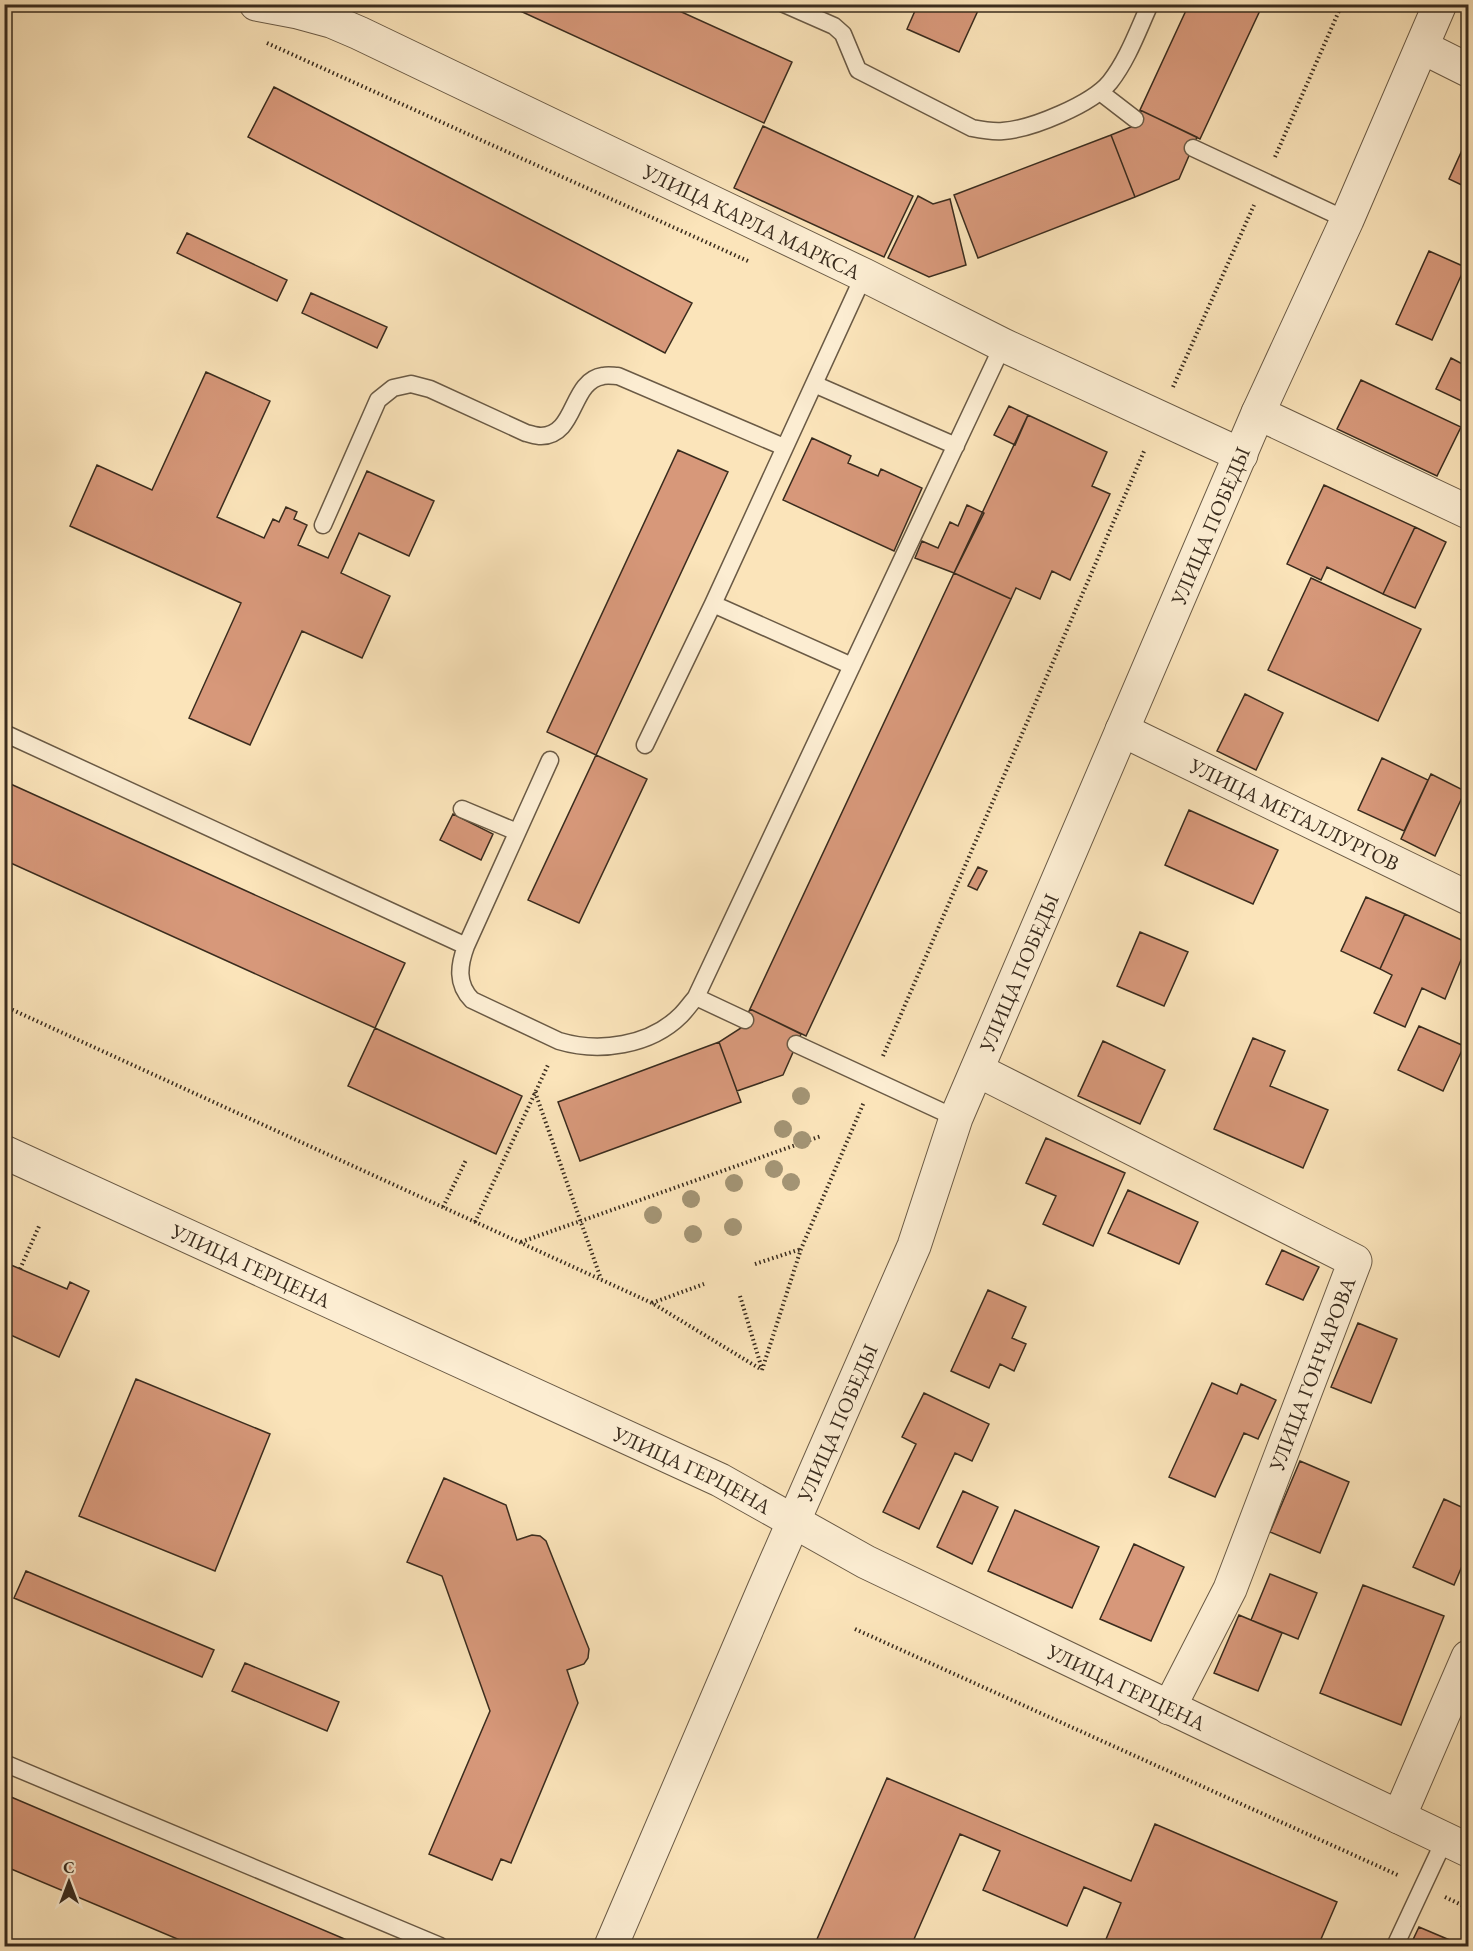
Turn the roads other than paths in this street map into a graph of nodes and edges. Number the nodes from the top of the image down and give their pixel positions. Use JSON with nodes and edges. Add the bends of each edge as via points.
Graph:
{"nodes":[{"id":1,"x":256,"y":4,"type":"edge"},
{"id":2,"x":784,"y":4,"type":"edge"},
{"id":3,"x":1150,"y":4,"type":"edge"},
{"id":4,"x":1440,"y":4,"type":"edge"},
{"id":5,"x":1422,"y":47,"type":"junction"},
{"id":6,"x":1468,"y":70,"type":"edge"},
{"id":7,"x":1100,"y":92,"type":"junction"},
{"id":8,"x":1135,"y":119,"type":"dead end"},
{"id":9,"x":1192,"y":148,"type":"dead end"},
{"id":10,"x":1347,"y":220,"type":"junction"},
{"id":11,"x":864,"y":274,"type":"junction"},
{"id":12,"x":1003,"y":345,"type":"junction"},
{"id":13,"x":814,"y":384,"type":"junction"},
{"id":14,"x":1258,"y":413,"type":"junction"},
{"id":15,"x":956,"y":446,"type":"junction"},
{"id":16,"x":784,"y":447,"type":"junction"},
{"id":17,"x":1240,"y":455,"type":"junction"},
{"id":18,"x":1468,"y":512,"type":"edge"},
{"id":19,"x":323,"y":525,"type":"dead end"},
{"id":20,"x":713,"y":604,"type":"junction"},
{"id":21,"x":852,"y":666,"type":"junction"},
{"id":22,"x":1122,"y":730,"type":"junction"},
{"id":23,"x":4,"y":733,"type":"edge"},
{"id":24,"x":645,"y":746,"type":"dead end"},
{"id":25,"x":550,"y":760,"type":"dead end"},
{"id":26,"x":462,"y":809,"type":"dead end"},
{"id":27,"x":517,"y":832,"type":"junction"},
{"id":28,"x":1468,"y":897,"type":"edge"},
{"id":29,"x":466,"y":945,"type":"junction"},
{"id":30,"x":696,"y":997,"type":"junction"},
{"id":31,"x":745,"y":1020,"type":"dead end"},
{"id":32,"x":796,"y":1044,"type":"dead end"},
{"id":33,"x":976,"y":1070,"type":"junction"},
{"id":34,"x":956,"y":1118,"type":"junction"},
{"id":35,"x":4,"y":1152,"type":"edge"},
{"id":36,"x":794,"y":1520,"type":"junction"},
{"id":37,"x":1468,"y":1657,"type":"edge"},
{"id":38,"x":1169,"y":1708,"type":"junction"},
{"id":39,"x":4,"y":1763,"type":"edge"},
{"id":40,"x":1400,"y":1816,"type":"junction"},
{"id":41,"x":1457,"y":1844,"type":"edge"},
{"id":42,"x":440,"y":1947,"type":"edge"},
{"id":43,"x":611,"y":1947,"type":"edge"},
{"id":44,"x":1395,"y":1947,"type":"edge"}],
"edges":[{"from":1,"to":11,"type":"street","name":"УЛИЦА КАРЛА МАРКСА","via":[[331,21]]},
{"from":2,"to":7,"type":"lane","via":[[834,26],[843,34],[858,70],[972,128],[1002,131],[1031,126]]},
{"from":3,"to":7,"type":"lane","via":[[1121,64]]},
{"from":4,"to":5,"type":"street","name":"УЛИЦА ПОБЕДЫ"},
{"from":5,"to":6,"type":"street"},
{"from":5,"to":10,"type":"street","name":"УЛИЦА ПОБЕДЫ"},
{"from":7,"to":8,"type":"lane"},
{"from":9,"to":10,"type":"lane"},
{"from":10,"to":14,"type":"street","name":"УЛИЦА ПОБЕДЫ"},
{"from":11,"to":12,"type":"street","name":"УЛИЦА КАРЛА МАРКСА"},
{"from":11,"to":13,"type":"lane"},
{"from":12,"to":15,"type":"lane"},
{"from":12,"to":17,"type":"street","name":"УЛИЦА КАРЛА МАРКСА"},
{"from":13,"to":15,"type":"lane"},
{"from":13,"to":16,"type":"lane"},
{"from":14,"to":17,"type":"street","name":"УЛИЦА ПОБЕДЫ"},
{"from":14,"to":18,"type":"street"},
{"from":15,"to":21,"type":"lane"},
{"from":16,"to":19,"type":"lane","via":[[618,376],[603,375],[592,380],[584,387],[567,421],[556,431],[541,436],[526,434],[411,384],[393,388],[378,400]]},
{"from":16,"to":20,"type":"lane"},
{"from":17,"to":22,"type":"street","name":"УЛИЦА ПОБЕДЫ"},
{"from":20,"to":21,"type":"lane"},
{"from":20,"to":24,"type":"lane"},
{"from":21,"to":30,"type":"lane"},
{"from":22,"to":28,"type":"street","name":"УЛИЦА МЕТАЛЛУРГОВ"},
{"from":22,"to":33,"type":"street","name":"УЛИЦА ПОБЕДЫ"},
{"from":23,"to":29,"type":"lane"},
{"from":25,"to":27,"type":"lane"},
{"from":26,"to":27,"type":"lane"},
{"from":27,"to":29,"type":"lane"},
{"from":29,"to":30,"type":"lane","via":[[460,979],[472,1000],[574,1045],[608,1046],[654,1034],[681,1015]]},
{"from":30,"to":31,"type":"lane"},
{"from":32,"to":34,"type":"lane"},
{"from":33,"to":34,"type":"street","name":"УЛИЦА ПОБЕДЫ"},
{"from":33,"to":38,"type":"street","name":"УЛИЦА ГОНЧАРОВА","via":[[1355,1261],[1230,1589]]},
{"from":34,"to":36,"type":"street","name":"УЛИЦА ПОБЕДЫ","via":[[914,1246]]},
{"from":35,"to":36,"type":"street","name":"УЛИЦА ГЕРЦЕНА","via":[[720,1480]]},
{"from":36,"to":38,"type":"street","name":"УЛИЦА ГЕРЦЕНА","via":[[866,1562]]},
{"from":36,"to":43,"type":"street","name":"УЛИЦА ПОБЕДЫ"},
{"from":37,"to":40,"type":"street"},
{"from":38,"to":40,"type":"street","name":"УЛИЦА ГЕРЦЕНА"},
{"from":39,"to":42,"type":"lane"},
{"from":40,"to":41,"type":"street","name":"УЛИЦА ГЕРЦЕНА"},
{"from":41,"to":44,"type":"lane","via":[[1423,1887]]}]}
